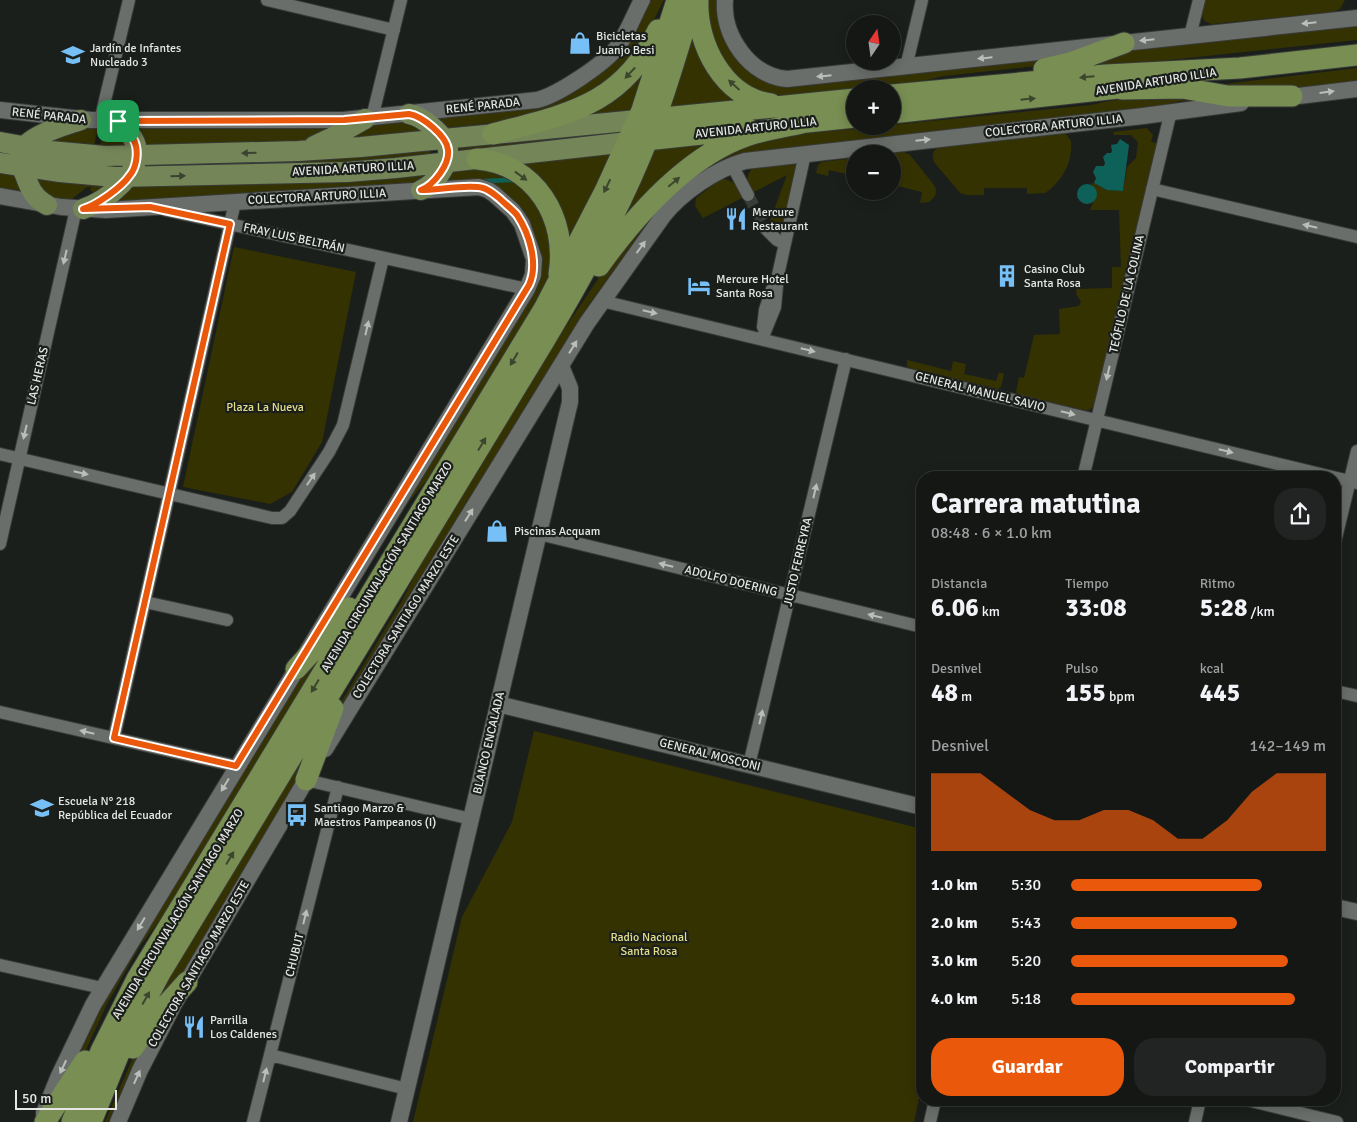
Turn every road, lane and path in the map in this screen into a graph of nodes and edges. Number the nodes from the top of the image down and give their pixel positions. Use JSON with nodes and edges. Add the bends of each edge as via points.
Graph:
{"nodes":[{"id":1,"x":129,"y":0,"type":"edge"},
{"id":2,"x":266,"y":0,"type":"edge"},
{"id":3,"x":401,"y":0,"type":"edge"},
{"id":4,"x":642,"y":0,"type":"edge"},
{"id":5,"x":670,"y":0,"type":"edge"},
{"id":6,"x":677,"y":0,"type":"edge"},
{"id":7,"x":693,"y":0,"type":"edge"},
{"id":8,"x":698,"y":0,"type":"edge"},
{"id":9,"x":725,"y":0,"type":"edge"},
{"id":10,"x":922,"y":0,"type":"edge"},
{"id":11,"x":1199,"y":0,"type":"edge"},
{"id":12,"x":1357,"y":18,"type":"edge"},
{"id":13,"x":394,"y":30,"type":"junction"},
{"id":14,"x":1190,"y":36,"type":"junction"},
{"id":15,"x":1124,"y":43,"type":"junction"},
{"id":16,"x":1357,"y":55,"type":"edge"},
{"id":17,"x":906,"y":67,"type":"junction"},
{"id":18,"x":1240,"y":68,"type":"junction"},
{"id":19,"x":1119,"y":88,"type":"junction"},
{"id":20,"x":1357,"y":89,"type":"edge"},
{"id":21,"x":901,"y":93,"type":"edge"},
{"id":22,"x":901,"y":94,"type":"edge"},
{"id":23,"x":1292,"y":96,"type":"junction"},
{"id":24,"x":846,"y":101,"type":"edge"},
{"id":25,"x":0,"y":110,"type":"edge"},
{"id":26,"x":1171,"y":111,"type":"junction"},
{"id":27,"x":901,"y":112,"type":"edge"},
{"id":28,"x":409,"y":114,"type":"junction"},
{"id":29,"x":798,"y":114,"type":"junction"},
{"id":30,"x":846,"y":117,"type":"edge"},
{"id":31,"x":369,"y":118,"type":"junction"},
{"id":32,"x":647,"y":119,"type":"junction"},
{"id":33,"x":99,"y":120,"type":"junction"},
{"id":34,"x":493,"y":134,"type":"junction"},
{"id":35,"x":443,"y":139,"type":"junction"},
{"id":36,"x":638,"y":141,"type":"junction"},
{"id":37,"x":0,"y":142,"type":"edge"},
{"id":38,"x":25,"y":147,"type":"junction"},
{"id":39,"x":298,"y":151,"type":"junction"},
{"id":40,"x":805,"y":154,"type":"junction"},
{"id":41,"x":137,"y":156,"type":"junction"},
{"id":42,"x":476,"y":159,"type":"junction"},
{"id":43,"x":751,"y":160,"type":"joint"},
{"id":44,"x":446,"y":162,"type":"junction"},
{"id":45,"x":0,"y":163,"type":"edge"},
{"id":46,"x":732,"y":165,"type":"junction"},
{"id":47,"x":22,"y":167,"type":"junction"},
{"id":48,"x":129,"y":177,"type":"junction"},
{"id":49,"x":1152,"y":189,"type":"junction"},
{"id":50,"x":421,"y":190,"type":"junction"},
{"id":51,"x":748,"y":195,"type":"tunnel mouth"},
{"id":52,"x":0,"y":196,"type":"edge"},
{"id":53,"x":236,"y":202,"type":"junction"},
{"id":54,"x":47,"y":205,"type":"junction"},
{"id":55,"x":150,"y":207,"type":"junction"},
{"id":56,"x":80,"y":209,"type":"junction"},
{"id":57,"x":230,"y":224,"type":"junction"},
{"id":58,"x":766,"y":229,"type":"tunnel mouth"},
{"id":59,"x":1357,"y":237,"type":"edge"},
{"id":60,"x":785,"y":244,"type":"junction"},
{"id":61,"x":383,"y":258,"type":"junction"},
{"id":62,"x":557,"y":285,"type":"junction"},
{"id":63,"x":526,"y":289,"type":"junction"},
{"id":64,"x":602,"y":301,"type":"junction"},
{"id":65,"x":762,"y":339,"type":"junction"},
{"id":66,"x":544,"y":341,"type":"junction"},
{"id":67,"x":846,"y":359,"type":"junction"},
{"id":68,"x":561,"y":366,"type":"junction"},
{"id":69,"x":1097,"y":420,"type":"junction"},
{"id":70,"x":1357,"y":451,"type":"edge"},
{"id":71,"x":0,"y":454,"type":"edge"},
{"id":72,"x":19,"y":458,"type":"junction"},
{"id":73,"x":449,"y":465,"type":"junction"},
{"id":74,"x":1085,"y":471,"type":"edge"},
{"id":75,"x":1308,"y":471,"type":"edge"},
{"id":76,"x":1353,"y":482,"type":"edge"},
{"id":77,"x":169,"y":494,"type":"junction"},
{"id":78,"x":1341,"y":522,"type":"edge"},
{"id":79,"x":429,"y":530,"type":"junction"},
{"id":80,"x":539,"y":534,"type":"junction"},
{"id":81,"x":0,"y":544,"type":"edge"},
{"id":82,"x":790,"y":595,"type":"junction"},
{"id":83,"x":145,"y":602,"type":"junction"},
{"id":84,"x":227,"y":620,"type":"dead end"},
{"id":85,"x":916,"y":626,"type":"edge"},
{"id":86,"x":296,"y":669,"type":"junction"},
{"id":87,"x":1341,"y":692,"type":"edge"},
{"id":88,"x":1357,"y":696,"type":"edge"},
{"id":89,"x":498,"y":704,"type":"junction"},
{"id":90,"x":0,"y":712,"type":"edge"},
{"id":91,"x":114,"y":738,"type":"junction"},
{"id":92,"x":749,"y":765,"type":"junction"},
{"id":93,"x":236,"y":766,"type":"junction"},
{"id":94,"x":306,"y":780,"type":"junction"},
{"id":95,"x":338,"y":787,"type":"junction"},
{"id":96,"x":916,"y":806,"type":"edge"},
{"id":97,"x":471,"y":818,"type":"junction"},
{"id":98,"x":191,"y":890,"type":"junction"},
{"id":99,"x":1341,"y":908,"type":"edge"},
{"id":100,"x":1357,"y":912,"type":"edge"},
{"id":101,"x":0,"y":965,"type":"edge"},
{"id":102,"x":187,"y":982,"type":"junction"},
{"id":103,"x":102,"y":988,"type":"junction"},
{"id":104,"x":270,"y":1055,"type":"junction"},
{"id":105,"x":406,"y":1089,"type":"junction"},
{"id":106,"x":934,"y":1106,"type":"edge"},
{"id":107,"x":1199,"y":1106,"type":"edge"},
{"id":108,"x":1272,"y":1106,"type":"edge"},
{"id":109,"x":41,"y":1122,"type":"edge"},
{"id":110,"x":45,"y":1122,"type":"edge"},
{"id":111,"x":72,"y":1122,"type":"edge"},
{"id":112,"x":91,"y":1122,"type":"edge"},
{"id":113,"x":101,"y":1122,"type":"edge"},
{"id":114,"x":118,"y":1122,"type":"edge"},
{"id":115,"x":253,"y":1122,"type":"edge"},
{"id":116,"x":399,"y":1122,"type":"edge"},
{"id":117,"x":930,"y":1122,"type":"edge"},
{"id":118,"x":1195,"y":1122,"type":"edge"},
{"id":119,"x":1337,"y":1122,"type":"edge"}],
"edges":[{"from":1,"to":33,"type":"street"},
{"from":2,"to":13,"type":"street"},
{"from":3,"to":13,"type":"street"},
{"from":4,"to":28,"type":"street","name":"RENÉ PARADA","via":[[610,55],[546,98]]},
{"from":5,"to":34,"type":"highway","one_way":true,"via":[[644,56],[632,72],[611,90],[578,109]]},
{"from":6,"to":32,"type":"highway","name":"AVENIDA CIRCUNVALACIÓN SANTIAGO MARZO","via":[[651,84]]},
{"from":7,"to":32,"type":"highway","name":"AVENIDA CIRCUNVALACIÓN SANTIAGO MARZO"},
{"from":29,"to":8,"type":"highway","one_way":true,"via":[[755,100],[724,76],[703,42]]},
{"from":17,"to":9,"type":"street","one_way":true,"via":[[795,79],[771,76],[746,57],[729,29]]},
{"from":10,"to":17,"type":"street"},
{"from":11,"to":14,"type":"street"},
{"from":12,"to":14,"type":"street","one_way":true},
{"from":13,"to":31,"type":"street"},
{"from":14,"to":15,"type":"street","one_way":true},
{"from":15,"to":17,"type":"street","one_way":true},
{"from":15,"to":21,"type":"highway","via":[[1055,68],[957,79]]},
{"from":16,"to":18,"type":"highway","name":"AVENIDA ARTURO ILLIA"},
{"from":18,"to":19,"type":"highway","name":"AVENIDA ARTURO ILLIA"},
{"from":18,"to":22,"type":"highway","name":"AVENIDA ARTURO ILLIA","one_way":true,"via":[[1106,75]]},
{"from":19,"to":23,"type":"highway","via":[[1182,88],[1228,96]]},
{"from":27,"to":19,"type":"highway","name":"AVENIDA ARTURO ILLIA","one_way":true},
{"from":23,"to":20,"type":"street","name":"COLECTORA ARTURO ILLIA","one_way":true},
{"from":23,"to":26,"type":"street","name":"COLECTORA ARTURO ILLIA"},
{"from":24,"to":29,"type":"highway","name":"AVENIDA ARTURO ILLIA"},
{"from":25,"to":33,"type":"street","name":"RENÉ PARADA"},
{"from":40,"to":26,"type":"street","name":"COLECTORA ARTURO ILLIA","one_way":true},
{"from":26,"to":49,"type":"street","name":"TEÓFILO DE LA COLINA"},
{"from":28,"to":31,"type":"street","name":"RENÉ PARADA"},
{"from":28,"to":35,"type":"main road","via":[[424,119]]},
{"from":29,"to":30,"type":"highway","name":"AVENIDA ARTURO ILLIA"},
{"from":29,"to":32,"type":"highway","name":"AVENIDA ARTURO ILLIA"},
{"from":29,"to":36,"type":"highway","name":"AVENIDA ARTURO ILLIA"},
{"from":66,"to":29,"type":"highway","one_way":true,"via":[[627,229],[673,182],[707,156],[736,140]]},
{"from":31,"to":33,"type":"street","name":"RENÉ PARADA"},
{"from":31,"to":39,"type":"main road","via":[[326,141]]},
{"from":32,"to":34,"type":"main road","name":"AVENIDA ARTURO ILLIA"},
{"from":32,"to":36,"type":"highway","name":"AVENIDA CIRCUNVALACIÓN SANTIAGO MARZO"},
{"from":33,"to":38,"type":"main road","via":[[37,137]]},
{"from":33,"to":41,"type":"main road","via":[[134,141]]},
{"from":34,"to":35,"type":"main road","name":"AVENIDA ARTURO ILLIA"},
{"from":35,"to":39,"type":"main road","name":"AVENIDA ARTURO ILLIA"},
{"from":35,"to":44,"type":"main road","via":[[448,150]]},
{"from":36,"to":42,"type":"main road","name":"AVENIDA ARTURO ILLIA"},
{"from":36,"to":62,"type":"highway","name":"AVENIDA CIRCUNVALACIÓN SANTIAGO MARZO","one_way":true},
{"from":36,"to":66,"type":"highway","name":"AVENIDA CIRCUNVALACIÓN SANTIAGO MARZO","via":[[608,225]]},
{"from":37,"to":38,"type":"main road","name":"AVENIDA ARTURO ILLIA"},
{"from":38,"to":41,"type":"main road","name":"AVENIDA ARTURO ILLIA","via":[[90,155]]},
{"from":38,"to":47,"type":"main road","via":[[20,156]]},
{"from":39,"to":41,"type":"main road","name":"AVENIDA ARTURO ILLIA","one_way":true},
{"from":40,"to":43,"type":"street","name":"COLECTORA ARTURO ILLIA"},
{"from":40,"to":60,"type":"street"},
{"from":41,"to":48,"type":"main road"},
{"from":42,"to":44,"type":"main road","name":"AVENIDA ARTURO ILLIA"},
{"from":42,"to":62,"type":"highway","one_way":true,"via":[[497,162],[516,171],[546,202],[560,245]]},
{"from":43,"to":46,"type":"street","name":"COLECTORA SANTIAGO MARZO ESTE"},
{"from":48,"to":44,"type":"main road","name":"AVENIDA ARTURO ILLIA","one_way":true,"via":[[347,172]]},
{"from":44,"to":50,"type":"main road","via":[[433,183]]},
{"from":45,"to":47,"type":"main road","name":"AVENIDA ARTURO ILLIA"},
{"from":46,"to":51,"type":"street"},
{"from":64,"to":46,"type":"street","name":"COLECTORA SANTIAGO MARZO ESTE","one_way":true,"via":[[672,205]]},
{"from":47,"to":48,"type":"main road","name":"AVENIDA ARTURO ILLIA"},
{"from":47,"to":54,"type":"main road","via":[[32,192]]},
{"from":48,"to":56,"type":"main road","via":[[100,201]]},
{"from":59,"to":49,"type":"street","one_way":true},
{"from":49,"to":69,"type":"street","name":"TEÓFILO DE LA COLINA","one_way":true},
{"from":50,"to":53,"type":"street","name":"COLECTORA ARTURO ILLIA"},
{"from":50,"to":63,"type":"street","name":"COLECTORA ARTURO ILLIA","via":[[483,188],[513,211],[522,224],[534,259],[533,275]]},
{"from":52,"to":54,"type":"street","name":"FRAY LUIS BELTRÁN"},
{"from":53,"to":55,"type":"street","name":"COLECTORA ARTURO ILLIA"},
{"from":53,"to":57,"type":"street"},
{"from":54,"to":56,"type":"street","name":"FRAY LUIS BELTRÁN"},
{"from":55,"to":56,"type":"street","name":"FRAY LUIS BELTRÁN"},
{"from":55,"to":57,"type":"street","name":"FRAY LUIS BELTRÁN"},
{"from":56,"to":72,"type":"street","name":"LAS HERAS","one_way":true},
{"from":57,"to":61,"type":"street","name":"FRAY LUIS BELTRÁN"},
{"from":57,"to":77,"type":"street"},
{"from":58,"to":60,"type":"street"},
{"from":60,"to":65,"type":"street","via":[[778,275],[766,305]]},
{"from":61,"to":63,"type":"street","name":"FRAY LUIS BELTRÁN"},
{"from":77,"to":61,"type":"street","one_way":true,"via":[[272,518],[282,518],[290,511],[343,425]]},
{"from":62,"to":73,"type":"highway","name":"AVENIDA CIRCUNVALACIÓN SANTIAGO MARZO","one_way":true},
{"from":63,"to":86,"type":"street"},
{"from":64,"to":65,"type":"street","name":"GENERAL MANUEL SAVIO","one_way":true},
{"from":68,"to":64,"type":"street","name":"COLECTORA SANTIAGO MARZO ESTE","one_way":true},
{"from":65,"to":67,"type":"street","name":"GENERAL MANUEL SAVIO","one_way":true},
{"from":79,"to":66,"type":"highway","name":"AVENIDA CIRCUNVALACIÓN SANTIAGO MARZO","one_way":true},
{"from":67,"to":69,"type":"street","name":"GENERAL MANUEL SAVIO","one_way":true},
{"from":82,"to":67,"type":"street","name":"JUSTO FERREYRA","one_way":true},
{"from":68,"to":80,"type":"street","name":"BLANCO ENCALADA","via":[[570,388],[570,402]]},
{"from":94,"to":68,"type":"street","name":"COLECTORA SANTIAGO MARZO ESTE","one_way":true},
{"from":69,"to":74,"type":"street","name":"TEÓFILO DE LA COLINA"},
{"from":69,"to":75,"type":"street","name":"GENERAL MANUEL SAVIO","one_way":true},
{"from":70,"to":76,"type":"street"},
{"from":71,"to":72,"type":"street"},
{"from":72,"to":77,"type":"street","one_way":true},
{"from":72,"to":81,"type":"street","name":"LAS HERAS"},
{"from":73,"to":86,"type":"highway","via":[[411,507],[342,619]]},
{"from":73,"to":98,"type":"highway","name":"AVENIDA CIRCUNVALACIÓN SANTIAGO MARZO","one_way":true},
{"from":76,"to":78,"type":"street"},
{"from":77,"to":83,"type":"street"},
{"from":79,"to":94,"type":"highway","via":[[401,593],[334,707]]},
{"from":112,"to":79,"type":"highway","name":"AVENIDA CIRCUNVALACIÓN SANTIAGO MARZO","one_way":true,"via":[[124,1041],[160,973]]},
{"from":82,"to":80,"type":"street","name":"ADOLFO DOERING","one_way":true},
{"from":80,"to":89,"type":"street","name":"BLANCO ENCALADA"},
{"from":85,"to":82,"type":"street","name":"ADOLFO DOERING","one_way":true},
{"from":92,"to":82,"type":"street","name":"JUSTO FERREYRA","one_way":true},
{"from":83,"to":84,"type":"street"},
{"from":83,"to":91,"type":"street"},
{"from":86,"to":93,"type":"street"},
{"from":87,"to":88,"type":"street"},
{"from":89,"to":92,"type":"street","name":"GENERAL MOSCONI"},
{"from":89,"to":97,"type":"street","name":"BLANCO ENCALADA"},
{"from":91,"to":90,"type":"street","one_way":true},
{"from":91,"to":93,"type":"street"},
{"from":92,"to":96,"type":"street","name":"GENERAL MOSCONI"},
{"from":93,"to":103,"type":"street","one_way":true},
{"from":94,"to":95,"type":"street"},
{"from":94,"to":102,"type":"street","name":"COLECTORA SANTIAGO MARZO ESTE"},
{"from":95,"to":97,"type":"street"},
{"from":104,"to":95,"type":"street","name":"CHUBUT","one_way":true},
{"from":97,"to":105,"type":"street","name":"BLANCO ENCALADA"},
{"from":98,"to":110,"type":"highway","via":[[144,947],[81,1067]]},
{"from":98,"to":111,"type":"highway","name":"AVENIDA CIRCUNVALACIÓN SANTIAGO MARZO","via":[[124,1003]]},
{"from":99,"to":100,"type":"street"},
{"from":101,"to":103,"type":"street"},
{"from":102,"to":113,"type":"highway","via":[[138,1039]]},
{"from":114,"to":102,"type":"street","name":"COLECTORA SANTIAGO MARZO ESTE","one_way":true,"via":[[144,1063]]},
{"from":103,"to":109,"type":"street","one_way":true,"via":[[74,1041]]},
{"from":104,"to":105,"type":"street"},
{"from":115,"to":104,"type":"street","name":"CHUBUT","one_way":true},
{"from":105,"to":116,"type":"street","name":"BLANCO ENCALADA"},
{"from":106,"to":117,"type":"street"},
{"from":107,"to":118,"type":"street"},
{"from":108,"to":119,"type":"street"}]}
